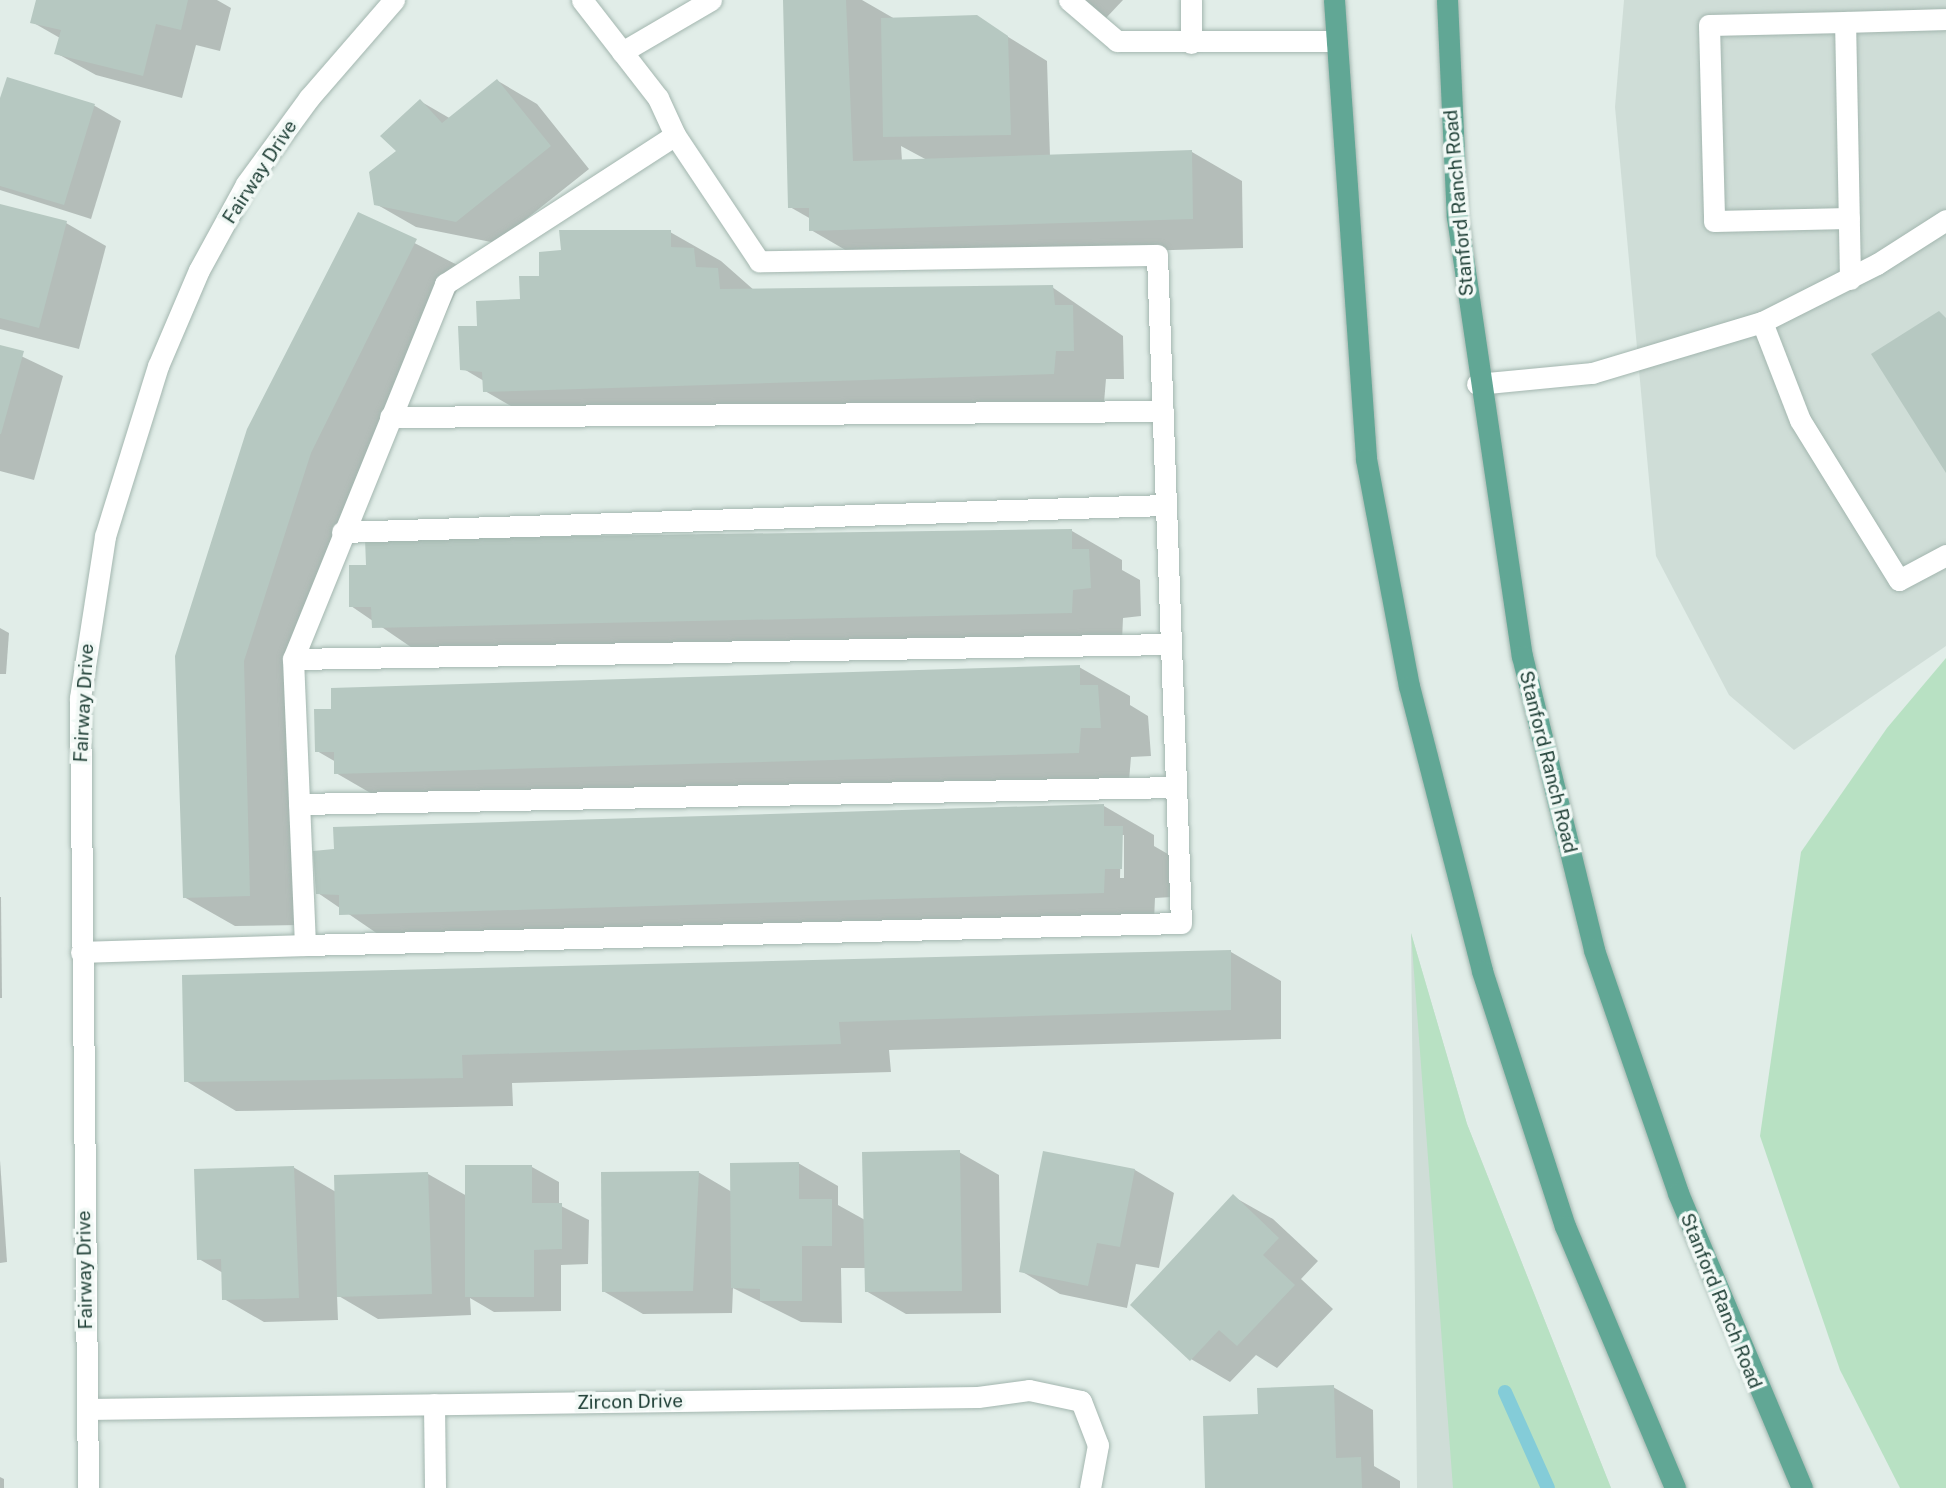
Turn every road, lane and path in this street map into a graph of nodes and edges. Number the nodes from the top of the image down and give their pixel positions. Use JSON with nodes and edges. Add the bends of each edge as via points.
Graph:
{"nodes":[{"id":1,"x":394,"y":0,"type":"edge"},
{"id":2,"x":582,"y":0,"type":"edge"},
{"id":3,"x":710,"y":0,"type":"edge"},
{"id":4,"x":1069,"y":0,"type":"edge"},
{"id":5,"x":1334,"y":0,"type":"edge"},
{"id":6,"x":1447,"y":0,"type":"edge"},
{"id":7,"x":1190,"y":1,"type":"edge"},
{"id":8,"x":1946,"y":19,"type":"edge"},
{"id":9,"x":1844,"y":22,"type":"junction"},
{"id":10,"x":1335,"y":41,"type":"junction"},
{"id":11,"x":1191,"y":43,"type":"junction"},
{"id":12,"x":622,"y":52,"type":"junction"},
{"id":13,"x":675,"y":135,"type":"junction"},
{"id":14,"x":1849,"y":218,"type":"junction"},
{"id":15,"x":1946,"y":220,"type":"edge"},
{"id":16,"x":1850,"y":279,"type":"junction"},
{"id":17,"x":1762,"y":322,"type":"junction"},
{"id":18,"x":1477,"y":384,"type":"junction"},
{"id":19,"x":1163,"y":411,"type":"junction"},
{"id":20,"x":390,"y":416,"type":"junction"},
{"id":21,"x":1166,"y":505,"type":"junction"},
{"id":22,"x":342,"y":532,"type":"junction"},
{"id":23,"x":1946,"y":555,"type":"edge"},
{"id":24,"x":1171,"y":644,"type":"junction"},
{"id":25,"x":293,"y":659,"type":"junction"},
{"id":26,"x":1176,"y":787,"type":"junction"},
{"id":27,"x":299,"y":804,"type":"junction"},
{"id":28,"x":305,"y":944,"type":"junction"},
{"id":29,"x":81,"y":952,"type":"junction"},
{"id":30,"x":434,"y":1404,"type":"junction"},
{"id":31,"x":87,"y":1409,"type":"junction"},
{"id":32,"x":88,"y":1488,"type":"edge"},
{"id":33,"x":435,"y":1488,"type":"edge"},
{"id":34,"x":1090,"y":1488,"type":"edge"},
{"id":35,"x":1675,"y":1488,"type":"edge"},
{"id":36,"x":1802,"y":1488,"type":"edge"}],
"edges":[{"from":1,"to":29,"type":"street","name":"Fairway Drive","via":[[309,98],[246,184],[200,270],[127,456],[89,621],[80,698]]},
{"from":2,"to":12,"type":"street"},
{"from":3,"to":12,"type":"street"},
{"from":4,"to":11,"type":"street","via":[[1117,41]]},
{"from":5,"to":10,"type":"main road"},
{"from":6,"to":18,"type":"main road","name":"Stanford Ranch Road","via":[[1457,217]]},
{"from":7,"to":11,"type":"street"},
{"from":8,"to":9,"type":"street"},
{"from":9,"to":14,"type":"street"},
{"from":9,"to":14,"type":"street","via":[[1709,25],[1714,222]]},
{"from":10,"to":11,"type":"street"},
{"from":10,"to":35,"type":"main road","via":[[1366,459],[1409,686],[1482,971],[1566,1226]]},
{"from":12,"to":13,"type":"street","via":[[658,98]]},
{"from":13,"to":19,"type":"street","via":[[759,261],[1157,255]]},
{"from":13,"to":20,"type":"street","via":[[445,284]]},
{"from":14,"to":16,"type":"street"},
{"from":15,"to":16,"type":"street"},
{"from":16,"to":17,"type":"street"},
{"from":17,"to":18,"type":"street","via":[[1591,373]]},
{"from":17,"to":23,"type":"street","via":[[1800,420],[1899,580]]},
{"from":18,"to":36,"type":"main road","name":"Stanford Ranch Road","via":[[1522,656],[1594,950],[1678,1193]]},
{"from":19,"to":20,"type":"street"},
{"from":19,"to":21,"type":"street"},
{"from":20,"to":22,"type":"street"},
{"from":21,"to":22,"type":"street"},
{"from":21,"to":24,"type":"street"},
{"from":22,"to":25,"type":"street"},
{"from":24,"to":25,"type":"street"},
{"from":24,"to":26,"type":"street"},
{"from":25,"to":27,"type":"street"},
{"from":26,"to":27,"type":"street"},
{"from":26,"to":28,"type":"street","via":[[1181,923]]},
{"from":27,"to":28,"type":"street"},
{"from":28,"to":29,"type":"street"},
{"from":29,"to":31,"type":"street","name":"Fairway Drive"},
{"from":30,"to":31,"type":"street","name":"Zircon Drive"},
{"from":30,"to":33,"type":"street"},
{"from":30,"to":34,"type":"street","name":"Zircon Drive","via":[[978,1397],[1029,1390],[1081,1401],[1098,1445]]},
{"from":31,"to":32,"type":"street","name":"Fairway Drive"}]}
